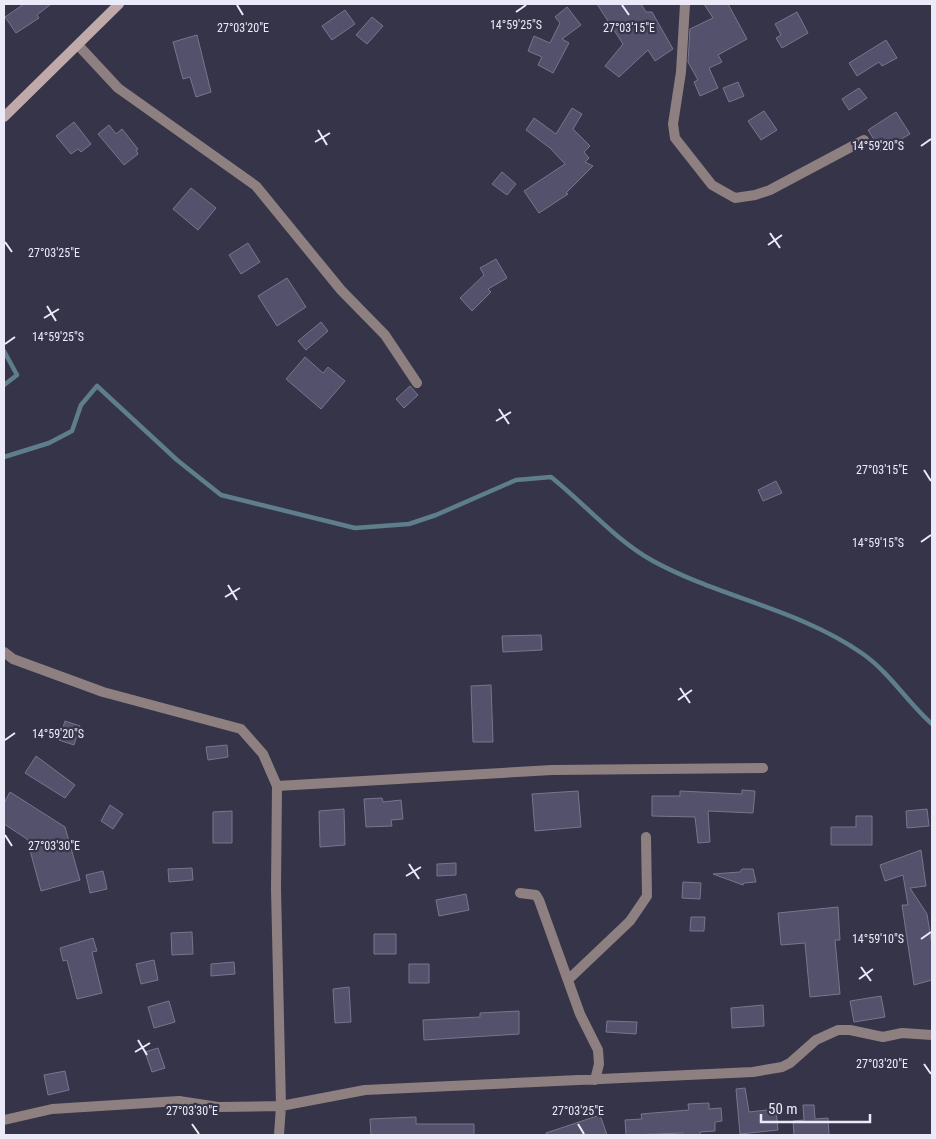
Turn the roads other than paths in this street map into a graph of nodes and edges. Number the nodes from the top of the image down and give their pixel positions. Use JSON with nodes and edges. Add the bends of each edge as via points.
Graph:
{"nodes":[{"id":1,"x":119,"y":4,"type":"edge"},
{"id":2,"x":686,"y":4,"type":"edge"},
{"id":3,"x":78,"y":45,"type":"junction"},
{"id":4,"x":4,"y":116,"type":"edge"},
{"id":5,"x":864,"y":140,"type":"dead end"},
{"id":6,"x":417,"y":383,"type":"dead end"},
{"id":7,"x":4,"y":652,"type":"edge"},
{"id":8,"x":763,"y":768,"type":"dead end"},
{"id":9,"x":277,"y":786,"type":"junction"},
{"id":10,"x":646,"y":837,"type":"dead end"},
{"id":11,"x":520,"y":893,"type":"dead end"},
{"id":12,"x":569,"y":979,"type":"junction"},
{"id":13,"x":932,"y":1034,"type":"edge"},
{"id":14,"x":595,"y":1080,"type":"junction"},
{"id":15,"x":281,"y":1106,"type":"junction"},
{"id":16,"x":4,"y":1120,"type":"edge"},
{"id":17,"x":279,"y":1135,"type":"edge"}],
"edges":[{"from":1,"to":3,"type":"street"},
{"from":2,"to":5,"type":"street","via":[[673,124],[675,138],[712,185],[735,198],[755,195]]},
{"from":3,"to":4,"type":"street"},
{"from":3,"to":6,"type":"street","via":[[118,88],[256,186],[341,290],[385,335]]},
{"from":7,"to":9,"type":"street","via":[[13,659],[103,692],[241,729],[263,754]]},
{"from":8,"to":9,"type":"street","via":[[552,770]]},
{"from":9,"to":15,"type":"street"},
{"from":10,"to":12,"type":"street","via":[[647,896],[630,921]]},
{"from":11,"to":12,"type":"street","via":[[536,895],[539,900]]},
{"from":12,"to":14,"type":"street","via":[[580,1014],[598,1050]]},
{"from":13,"to":14,"type":"street","via":[[902,1033],[883,1038],[838,1030],[816,1040],[782,1067],[753,1072]]},
{"from":14,"to":15,"type":"street","via":[[365,1090]]},
{"from":15,"to":16,"type":"street","via":[[218,1107],[180,1101],[52,1109]]},
{"from":15,"to":17,"type":"street"}]}
